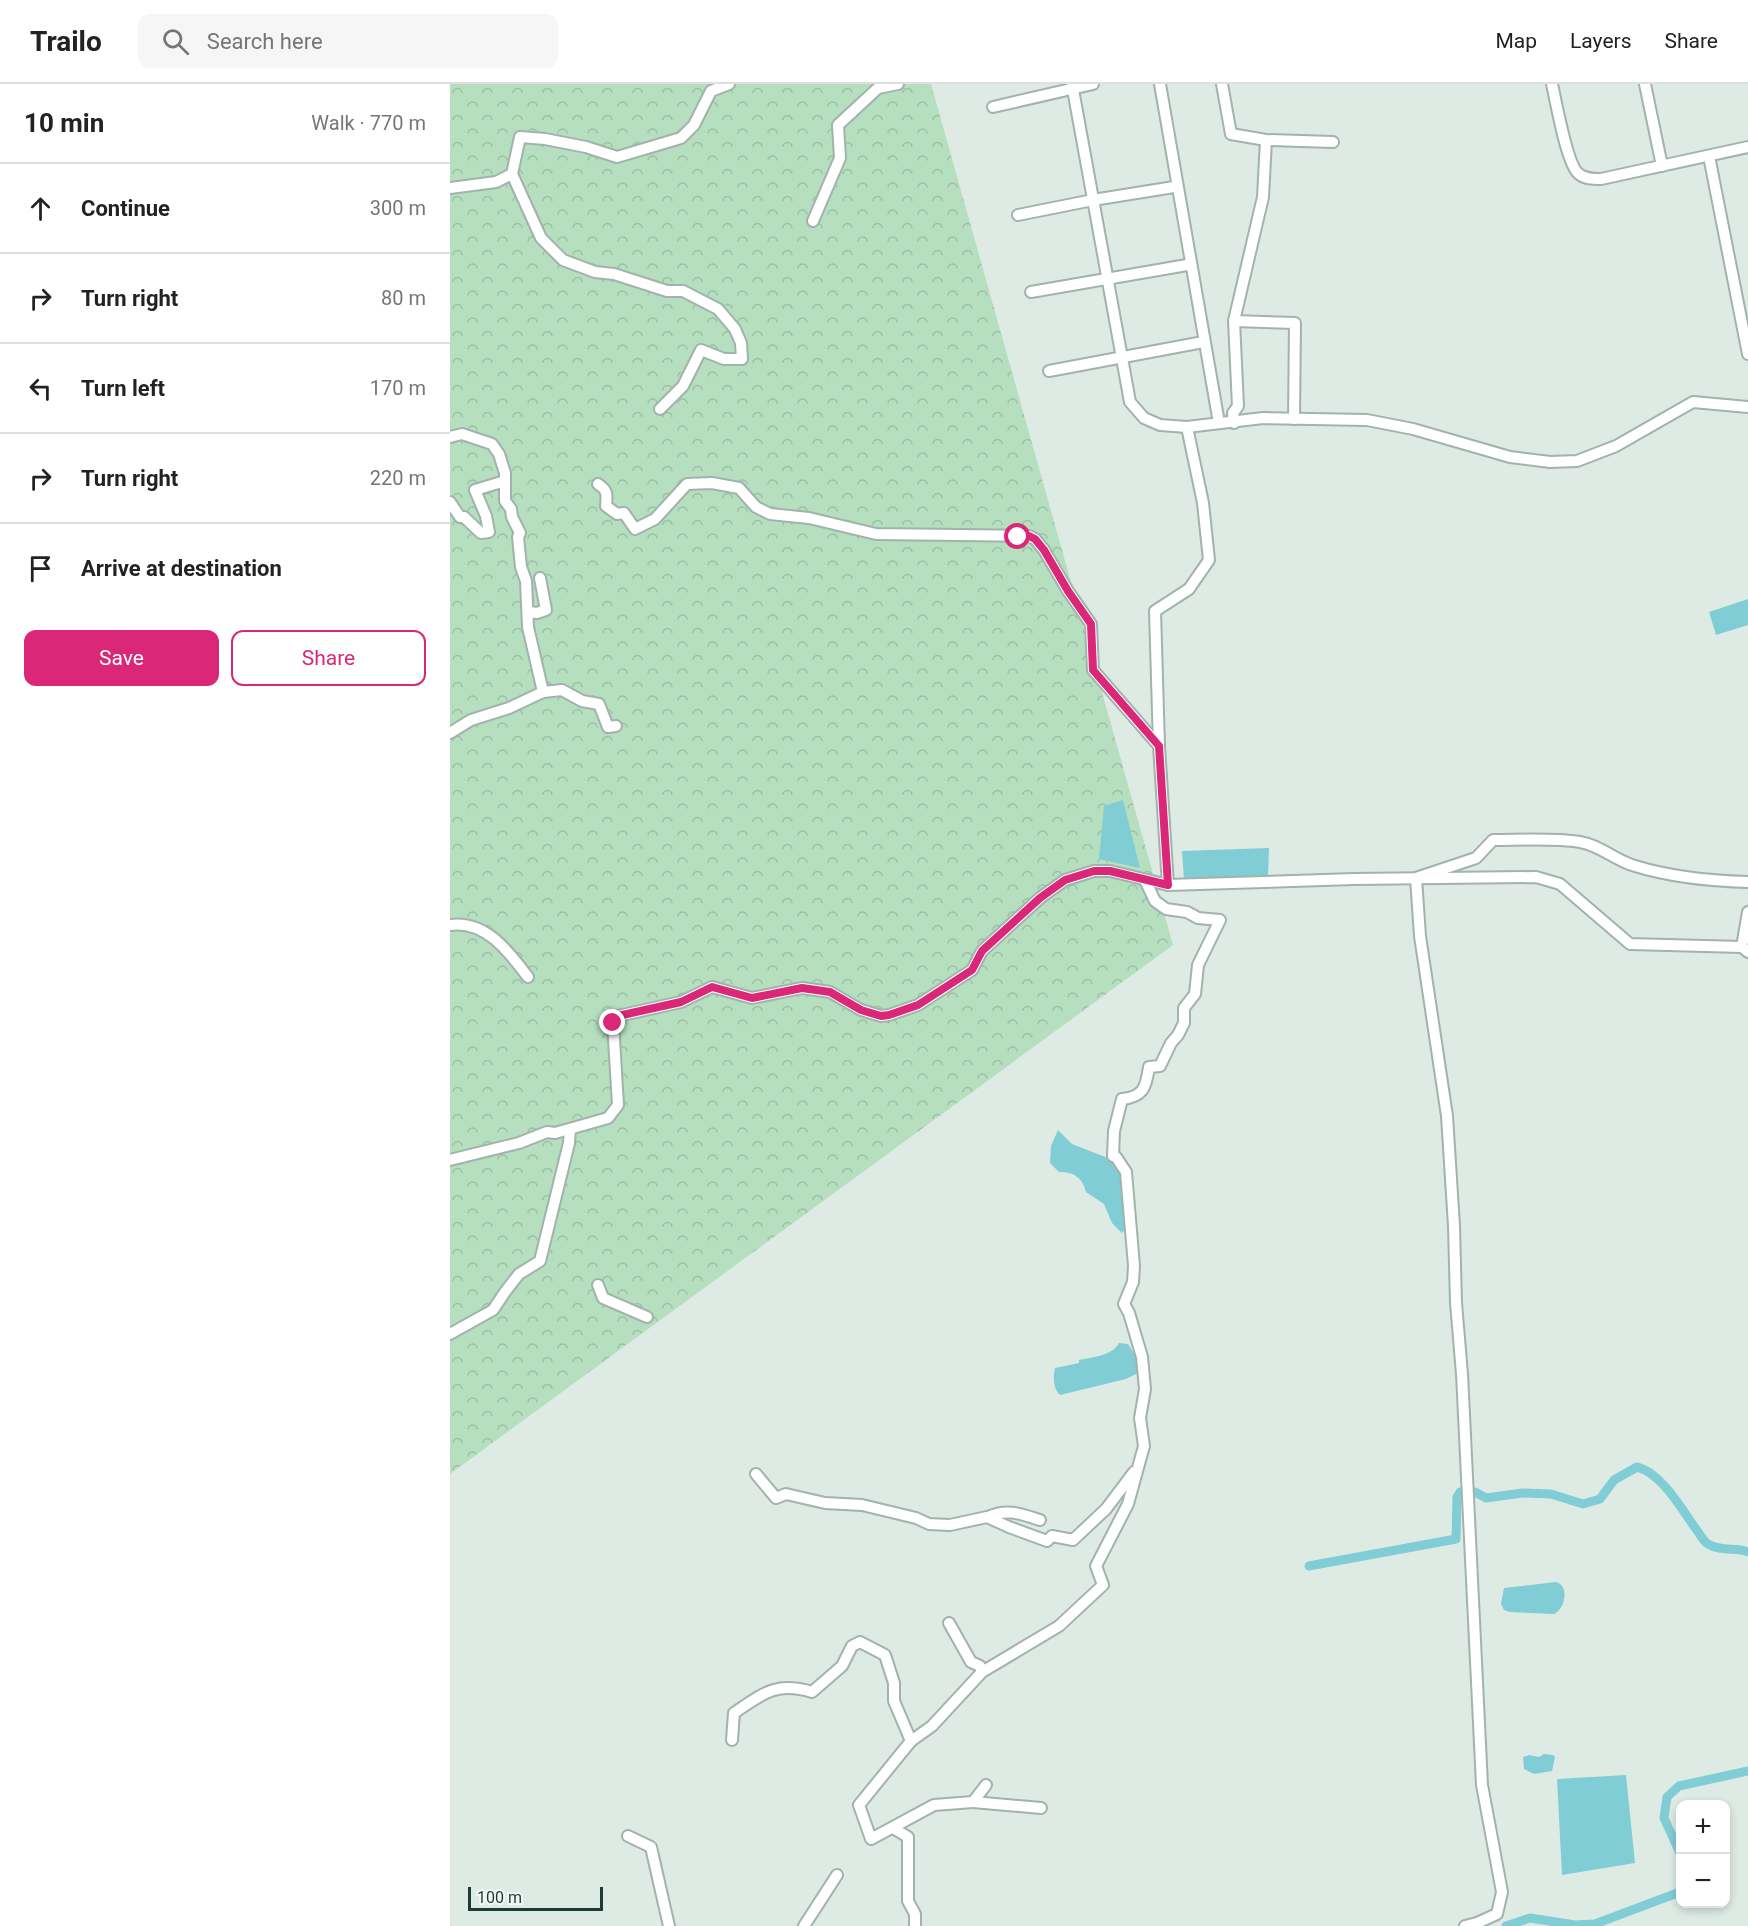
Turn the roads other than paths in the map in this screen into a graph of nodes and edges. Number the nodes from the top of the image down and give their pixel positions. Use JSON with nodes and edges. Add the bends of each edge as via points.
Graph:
{"nodes":[{"id":1,"x":729,"y":84,"type":"edge"},
{"id":2,"x":898,"y":84,"type":"edge"},
{"id":3,"x":1093,"y":84,"type":"edge"},
{"id":4,"x":1160,"y":84,"type":"edge"},
{"id":5,"x":1222,"y":84,"type":"edge"},
{"id":6,"x":1552,"y":84,"type":"edge"},
{"id":7,"x":1645,"y":84,"type":"edge"},
{"id":8,"x":1072,"y":86,"type":"edge"},
{"id":9,"x":993,"y":107,"type":"dead end"},
{"id":10,"x":1266,"y":140,"type":"junction"},
{"id":11,"x":1333,"y":142,"type":"dead end"},
{"id":12,"x":1748,"y":147,"type":"edge"},
{"id":13,"x":1709,"y":156,"type":"junction"},
{"id":14,"x":1662,"y":166,"type":"junction"},
{"id":15,"x":512,"y":174,"type":"junction"},
{"id":16,"x":1174,"y":187,"type":"dead end"},
{"id":17,"x":450,"y":188,"type":"edge"},
{"id":18,"x":1093,"y":200,"type":"junction"},
{"id":19,"x":1018,"y":215,"type":"dead end"},
{"id":20,"x":813,"y":221,"type":"dead end"},
{"id":21,"x":1187,"y":265,"type":"dead end"},
{"id":22,"x":1107,"y":278,"type":"junction"},
{"id":23,"x":1031,"y":292,"type":"dead end"},
{"id":24,"x":1234,"y":321,"type":"junction"},
{"id":25,"x":1198,"y":343,"type":"dead end"},
{"id":26,"x":1748,"y":354,"type":"edge"},
{"id":27,"x":1122,"y":357,"type":"junction"},
{"id":28,"x":1048,"y":371,"type":"dead end"},
{"id":29,"x":1748,"y":407,"type":"edge"},
{"id":30,"x":660,"y":409,"type":"dead end"},
{"id":31,"x":1294,"y":419,"type":"junction"},
{"id":32,"x":1219,"y":423,"type":"junction"},
{"id":33,"x":1234,"y":423,"type":"junction"},
{"id":34,"x":1187,"y":427,"type":"junction"},
{"id":35,"x":450,"y":437,"type":"edge"},
{"id":36,"x":505,"y":481,"type":"junction"},
{"id":37,"x":598,"y":484,"type":"dead end"},
{"id":38,"x":450,"y":501,"type":"edge"},
{"id":39,"x":540,"y":578,"type":"dead end"},
{"id":40,"x":528,"y":612,"type":"junction"},
{"id":41,"x":543,"y":692,"type":"junction"},
{"id":42,"x":616,"y":726,"type":"dead end"},
{"id":43,"x":450,"y":733,"type":"edge"},
{"id":44,"x":1159,"y":746,"type":"junction"},
{"id":45,"x":1416,"y":878,"type":"junction"},
{"id":46,"x":1146,"y":880,"type":"junction"},
{"id":47,"x":1748,"y":882,"type":"edge"},
{"id":48,"x":1168,"y":885,"type":"junction"},
{"id":49,"x":1748,"y":912,"type":"edge"},
{"id":50,"x":450,"y":924,"type":"edge"},
{"id":51,"x":1745,"y":949,"type":"edge"},
{"id":52,"x":528,"y":977,"type":"dead end"},
{"id":53,"x":570,"y":1129,"type":"junction"},
{"id":54,"x":450,"y":1160,"type":"edge"},
{"id":55,"x":598,"y":1285,"type":"dead end"},
{"id":56,"x":647,"y":1317,"type":"dead end"},
{"id":57,"x":450,"y":1334,"type":"edge"},
{"id":58,"x":1140,"y":1465,"type":"junction"},
{"id":59,"x":756,"y":1474,"type":"dead end"},
{"id":60,"x":988,"y":1518,"type":"junction"},
{"id":61,"x":1040,"y":1520,"type":"dead end"},
{"id":62,"x":949,"y":1623,"type":"dead end"},
{"id":63,"x":982,"y":1672,"type":"junction"},
{"id":64,"x":732,"y":1740,"type":"dead end"},
{"id":65,"x":911,"y":1741,"type":"junction"},
{"id":66,"x":986,"y":1785,"type":"dead end"},
{"id":67,"x":973,"y":1802,"type":"junction"},
{"id":68,"x":1041,"y":1808,"type":"dead end"},
{"id":69,"x":893,"y":1828,"type":"junction"},
{"id":70,"x":628,"y":1836,"type":"dead end"},
{"id":71,"x":837,"y":1875,"type":"dead end"},
{"id":72,"x":669,"y":1926,"type":"edge"},
{"id":73,"x":804,"y":1926,"type":"edge"},
{"id":74,"x":915,"y":1926,"type":"edge"},
{"id":75,"x":1465,"y":1926,"type":"edge"}],
"edges":[{"from":1,"to":15,"type":"street","via":[[711,91],[694,125],[681,138],[616,157],[586,147],[520,136]]},
{"from":2,"to":20,"type":"street","via":[[878,88],[838,125],[840,158]]},
{"from":3,"to":8,"type":"street"},
{"from":4,"to":32,"type":"street"},
{"from":5,"to":10,"type":"street","via":[[1231,134]]},
{"from":6,"to":14,"type":"street","via":[[1576,173],[1601,179]]},
{"from":7,"to":14,"type":"street"},
{"from":8,"to":9,"type":"street"},
{"from":8,"to":18,"type":"street"},
{"from":10,"to":11,"type":"street"},
{"from":10,"to":24,"type":"street","via":[[1263,197]]},
{"from":12,"to":13,"type":"street"},
{"from":13,"to":14,"type":"street"},
{"from":13,"to":26,"type":"street"},
{"from":15,"to":17,"type":"street","via":[[496,182]]},
{"from":15,"to":30,"type":"street","via":[[541,238],[563,260],[668,291],[683,291],[718,309],[735,329],[742,359],[724,359],[701,350],[683,386]]},
{"from":16,"to":18,"type":"street"},
{"from":18,"to":19,"type":"street"},
{"from":18,"to":22,"type":"street"},
{"from":21,"to":22,"type":"street"},
{"from":22,"to":23,"type":"street"},
{"from":22,"to":27,"type":"street"},
{"from":24,"to":31,"type":"street","via":[[1295,323]]},
{"from":24,"to":33,"type":"street","via":[[1238,406],[1233,413]]},
{"from":25,"to":27,"type":"street"},
{"from":27,"to":28,"type":"street"},
{"from":27,"to":34,"type":"street","via":[[1130,402],[1144,418],[1160,425]]},
{"from":29,"to":31,"type":"street","via":[[1693,402],[1616,446],[1578,461],[1550,462],[1510,457],[1367,420]]},
{"from":31,"to":33,"type":"street","via":[[1263,418]]},
{"from":32,"to":33,"type":"street"},
{"from":32,"to":34,"type":"street"},
{"from":34,"to":44,"type":"street","via":[[1203,503],[1209,560],[1189,589],[1155,611]]},
{"from":35,"to":36,"type":"street","via":[[462,434],[492,444],[499,454]]},
{"from":36,"to":38,"type":"street","via":[[475,490],[489,532],[480,533],[464,517],[460,518]]},
{"from":36,"to":40,"type":"street","via":[[505,501],[520,533]]},
{"from":37,"to":44,"type":"street","via":[[606,489],[606,506],[617,514],[624,513],[635,529],[655,519],[687,484],[712,483],[739,488],[756,507],[770,514],[809,518],[876,534],[1029,536],[1044,550],[1091,624],[1093,670]]},
{"from":39,"to":40,"type":"street","via":[[546,610]]},
{"from":40,"to":41,"type":"street"},
{"from":41,"to":42,"type":"street","via":[[562,690],[582,701],[599,704],[608,727]]},
{"from":41,"to":43,"type":"street","via":[[471,720]]},
{"from":44,"to":48,"type":"street"},
{"from":45,"to":47,"type":"street","via":[[1476,858],[1493,840],[1581,842],[1633,866],[1683,876]]},
{"from":45,"to":48,"type":"street"},
{"from":45,"to":51,"type":"street","via":[[1536,877],[1560,884],[1630,944]]},
{"from":45,"to":75,"type":"street","via":[[1420,936],[1447,1116],[1482,1785],[1502,1892],[1497,1914]]},
{"from":46,"to":48,"type":"street"},
{"from":46,"to":53,"type":"street","via":[[1094,871],[1065,880],[982,951],[972,970],[918,1005],[889,1015],[861,1010],[830,992],[802,988],[752,998],[712,987],[681,1002],[618,1016],[613,1023],[618,1105],[608,1118]]},
{"from":46,"to":58,"type":"street","via":[[1155,901],[1166,909],[1220,920],[1198,964],[1195,994],[1184,1008],[1184,1023],[1178,1035],[1160,1066],[1149,1067],[1141,1093],[1122,1099],[1114,1131],[1113,1156],[1126,1172],[1134,1266],[1125,1304],[1142,1357],[1145,1389],[1140,1418],[1144,1446]]},
{"from":49,"to":51,"type":"street"},
{"from":50,"to":52,"type":"street","via":[[488,933]]},
{"from":53,"to":54,"type":"street"},
{"from":53,"to":57,"type":"street","via":[[540,1261],[519,1274],[494,1310]]},
{"from":55,"to":56,"type":"street","via":[[603,1298]]},
{"from":58,"to":60,"type":"street","via":[[1106,1509],[1073,1540],[1052,1536],[1047,1541]]},
{"from":58,"to":63,"type":"street","via":[[1128,1504],[1096,1566],[1103,1585],[1059,1626]]},
{"from":59,"to":60,"type":"street","via":[[776,1498],[786,1494],[825,1503],[862,1505],[929,1524]]},
{"from":60,"to":61,"type":"street","via":[[1009,1511]]},
{"from":62,"to":63,"type":"street"},
{"from":63,"to":65,"type":"street","via":[[932,1726]]},
{"from":64,"to":65,"type":"street","via":[[734,1713],[761,1694],[776,1689],[794,1687],[812,1692],[842,1666],[852,1646],[860,1642],[885,1655],[894,1683],[894,1701]]},
{"from":65,"to":69,"type":"street","via":[[859,1805],[871,1839]]},
{"from":66,"to":67,"type":"street"},
{"from":67,"to":68,"type":"street"},
{"from":67,"to":69,"type":"street","via":[[934,1805]]},
{"from":69,"to":74,"type":"street","via":[[909,1837],[908,1901],[915,1914]]},
{"from":70,"to":72,"type":"street","via":[[651,1847]]},
{"from":71,"to":73,"type":"street"}]}
